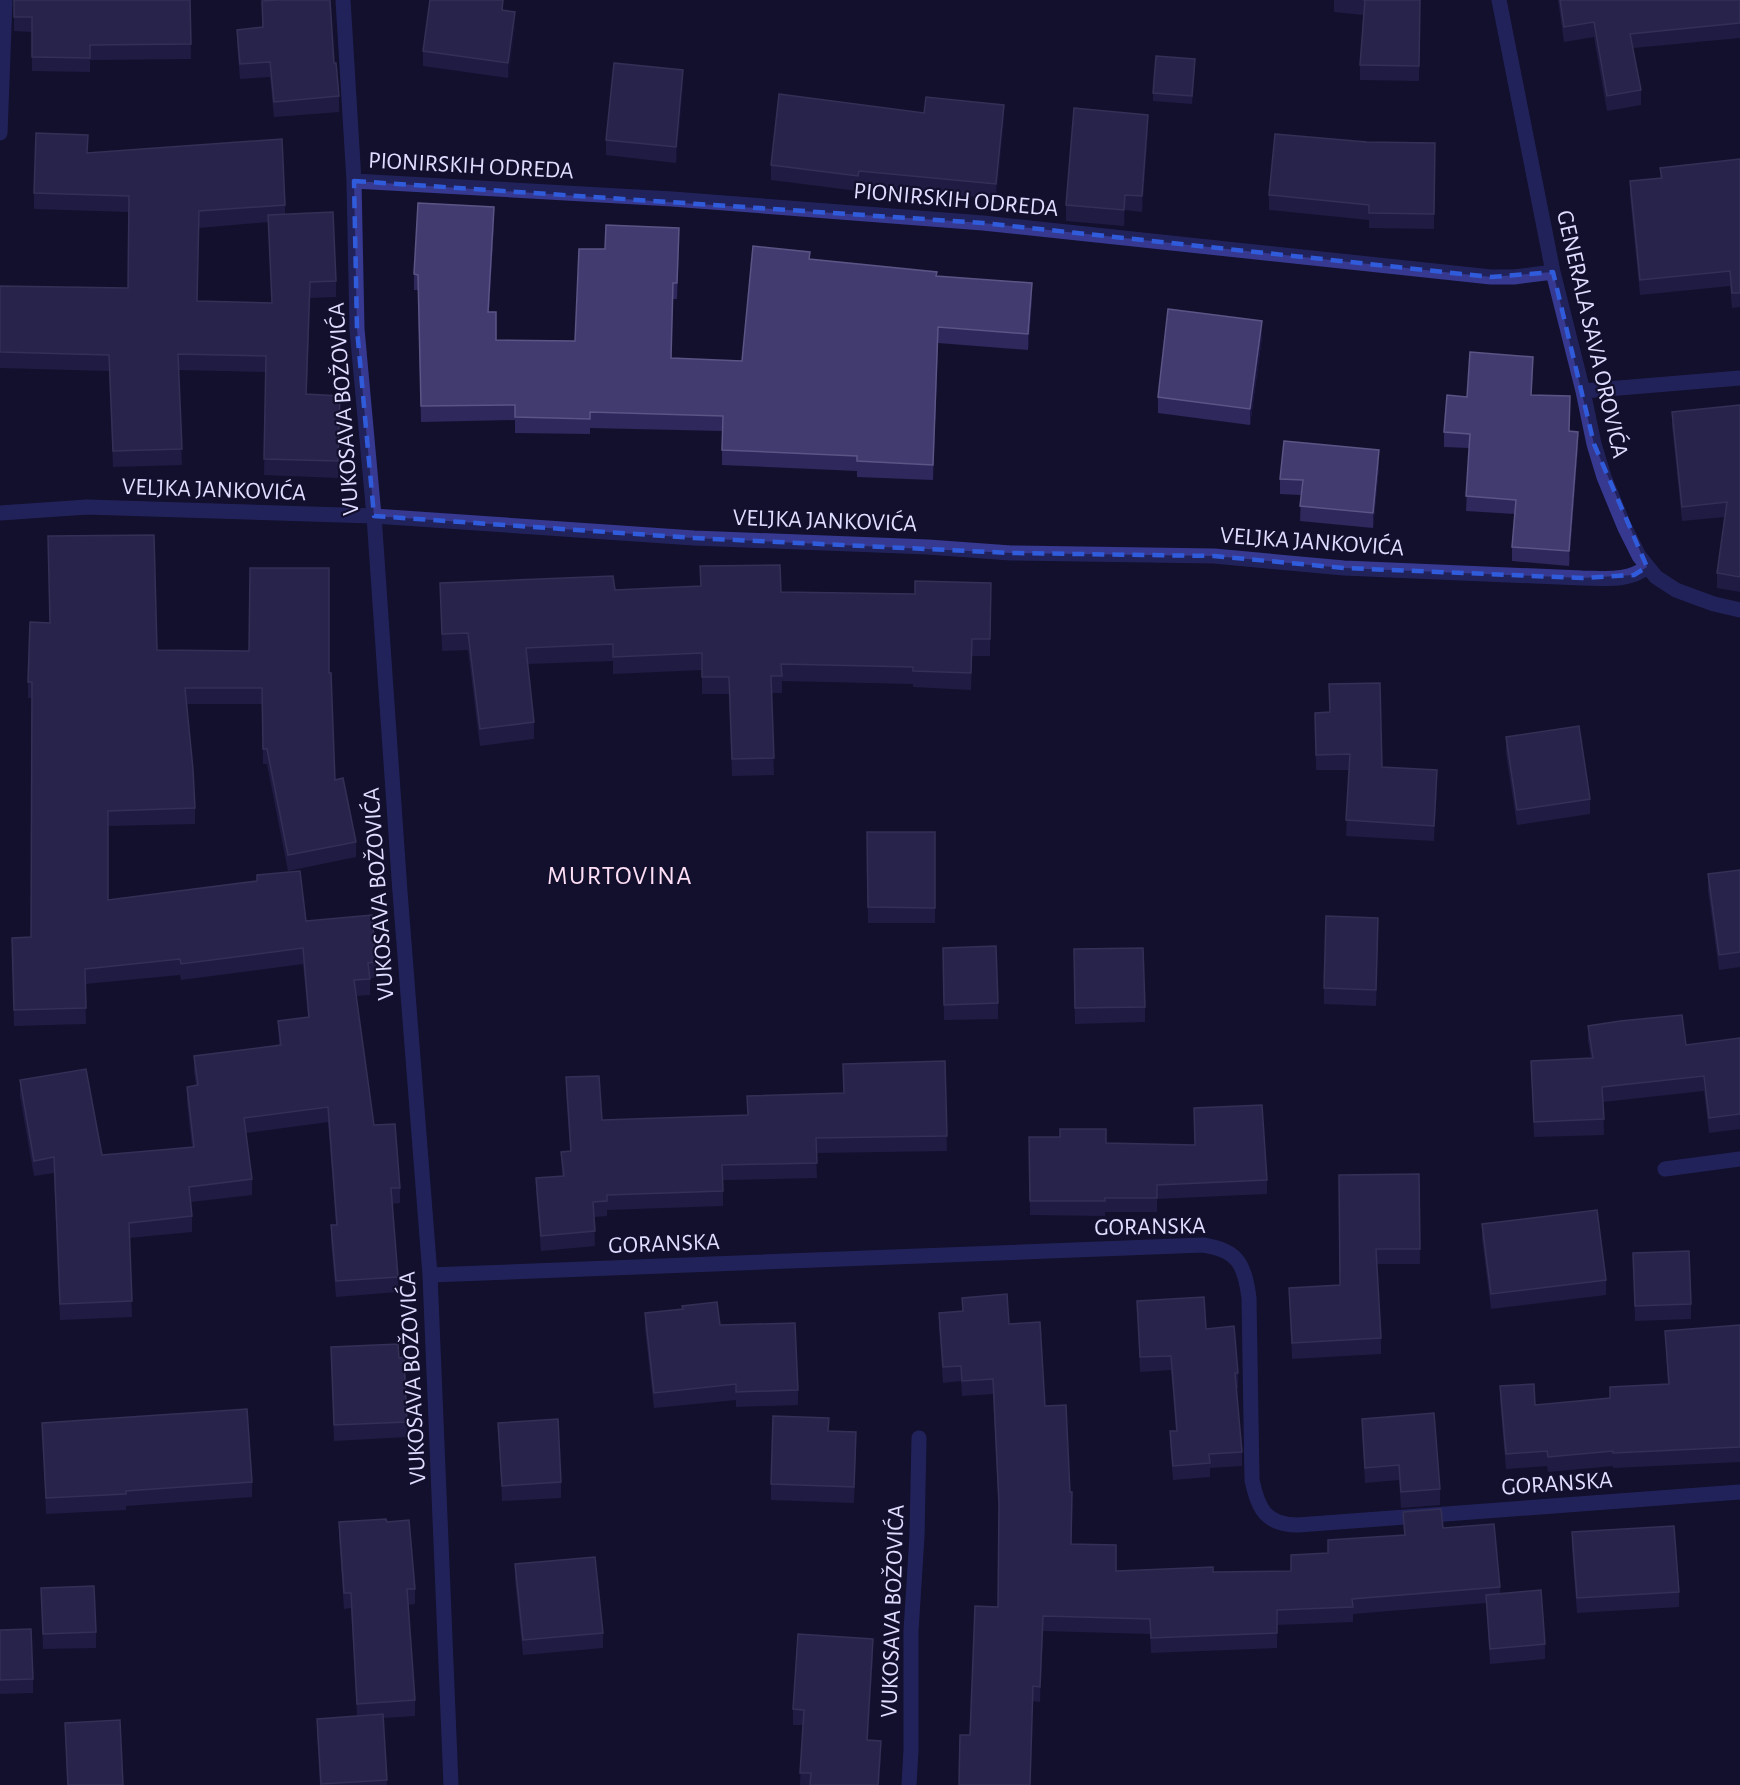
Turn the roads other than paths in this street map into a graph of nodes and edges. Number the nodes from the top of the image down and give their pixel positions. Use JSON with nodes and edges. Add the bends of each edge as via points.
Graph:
{"nodes":[{"id":1,"x":5,"y":0,"type":"edge"},
{"id":2,"x":344,"y":0,"type":"edge"},
{"id":3,"x":1499,"y":0,"type":"edge"},
{"id":4,"x":0,"y":133,"type":"edge"},
{"id":5,"x":354,"y":181,"type":"junction"},
{"id":6,"x":1553,"y":272,"type":"junction"},
{"id":7,"x":1740,"y":378,"type":"edge"},
{"id":8,"x":1583,"y":391,"type":"junction"},
{"id":9,"x":0,"y":513,"type":"edge"},
{"id":10,"x":374,"y":516,"type":"junction"},
{"id":11,"x":1647,"y":567,"type":"junction"},
{"id":12,"x":1740,"y":610,"type":"edge"},
{"id":13,"x":1740,"y":1159,"type":"edge"},
{"id":14,"x":1665,"y":1169,"type":"dead end"},
{"id":15,"x":430,"y":1275,"type":"junction"},
{"id":16,"x":919,"y":1438,"type":"dead end"},
{"id":17,"x":1740,"y":1492,"type":"edge"},
{"id":18,"x":451,"y":1785,"type":"edge"},
{"id":19,"x":909,"y":1785,"type":"edge"}],
"edges":[{"from":1,"to":4,"type":"street"},
{"from":2,"to":5,"type":"street","name":"VUKOSAVA BOŽOVIĆA"},
{"from":3,"to":6,"type":"street","name":"GENERALA SAVA OROVIĆA"},
{"from":5,"to":6,"type":"street","name":"PIONIRSKIH ODREDA","via":[[672,199],[983,223],[1491,277]]},
{"from":5,"to":10,"type":"street","name":"VUKOSAVA BOŽOVIĆA","via":[[357,329]]},
{"from":6,"to":8,"type":"street","name":"GENERALA SAVA OROVIĆA"},
{"from":7,"to":8,"type":"street"},
{"from":8,"to":11,"type":"street","name":"GENERALA SAVA OROVIĆA","via":[[1604,477],[1625,528]]},
{"from":9,"to":10,"type":"street","name":"VELJKA JANKOVIĆA","via":[[87,507]]},
{"from":10,"to":11,"type":"street","name":"VELJKA JANKOVIĆA","via":[[694,538],[1011,553],[1214,556],[1344,568],[1581,578],[1620,578]]},
{"from":10,"to":15,"type":"street","name":"VUKOSAVA BOŽOVIĆA"},
{"from":11,"to":12,"type":"street","name":"GENERALA SAVA OROVIĆA","via":[[1676,590]]},
{"from":13,"to":14,"type":"street"},
{"from":15,"to":17,"type":"street","name":"GORANSKA","via":[[1217,1247],[1236,1258],[1247,1281],[1252,1480],[1261,1508],[1273,1520],[1298,1525]]},
{"from":15,"to":18,"type":"street","name":"VUKOSAVA BOŽOVIĆA"},
{"from":16,"to":19,"type":"street","name":"VUKOSAVA BOŽOVIĆA","via":[[910,1631]]}]}
